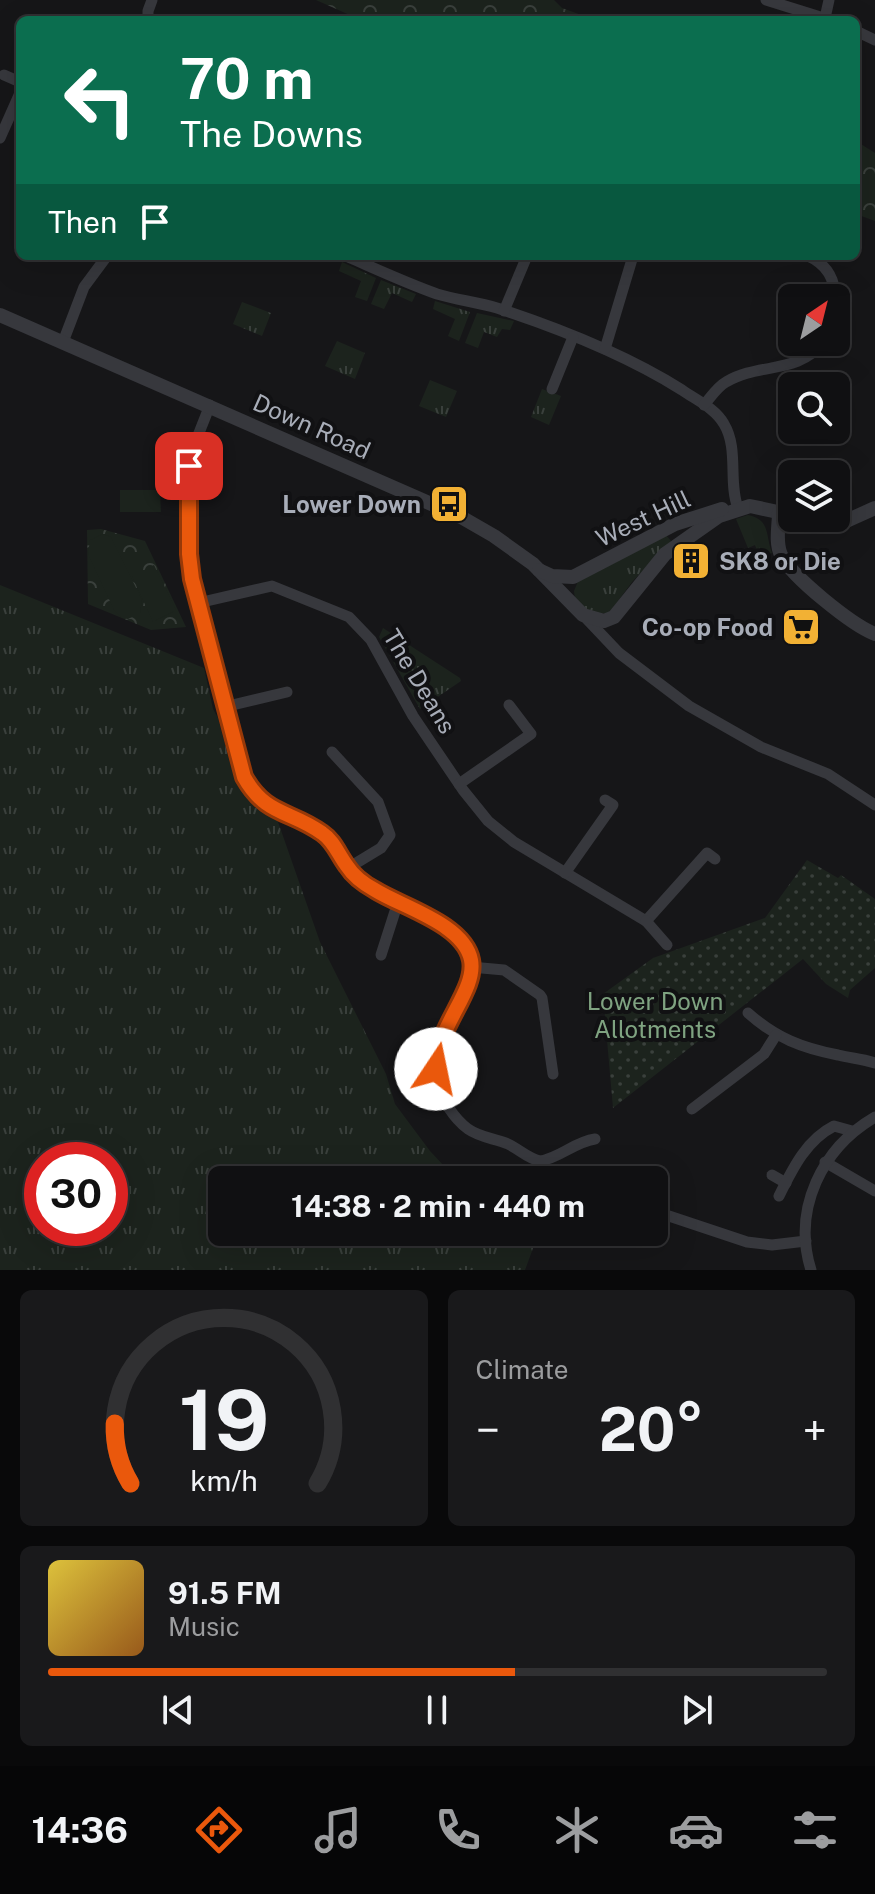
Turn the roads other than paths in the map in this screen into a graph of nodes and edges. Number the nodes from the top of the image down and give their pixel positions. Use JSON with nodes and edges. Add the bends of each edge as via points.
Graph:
{"nodes":[{"id":1,"x":766,"y":0,"type":"edge"},
{"id":2,"x":818,"y":16,"type":"edge"},
{"id":3,"x":4,"y":75,"type":"dead end"},
{"id":4,"x":16,"y":80,"type":"edge"},
{"id":5,"x":16,"y":102,"type":"edge"},
{"id":6,"x":0,"y":138,"type":"edge"},
{"id":7,"x":104,"y":260,"type":"edge"},
{"id":8,"x":360,"y":260,"type":"edge"},
{"id":9,"x":525,"y":260,"type":"edge"},
{"id":10,"x":632,"y":260,"type":"edge"},
{"id":11,"x":815,"y":260,"type":"edge"},
{"id":12,"x":834,"y":284,"type":"edge"},
{"id":13,"x":504,"y":311,"type":"junction"},
{"id":14,"x":0,"y":315,"type":"edge"},
{"id":15,"x":573,"y":337,"type":"junction"},
{"id":16,"x":63,"y":342,"type":"junction"},
{"id":17,"x":605,"y":349,"type":"junction"},
{"id":18,"x":809,"y":356,"type":"edge"},
{"id":19,"x":552,"y":389,"type":"dead end"},
{"id":20,"x":210,"y":405,"type":"junction"},
{"id":21,"x":704,"y":405,"type":"junction"},
{"id":22,"x":875,"y":508,"type":"edge"},
{"id":23,"x":736,"y":509,"type":"junction"},
{"id":24,"x":778,"y":511,"type":"edge"},
{"id":25,"x":850,"y":519,"type":"edge"},
{"id":26,"x":675,"y":524,"type":"junction"},
{"id":27,"x":782,"y":532,"type":"edge"},
{"id":28,"x":683,"y":540,"type":"junction"},
{"id":29,"x":539,"y":570,"type":"junction"},
{"id":30,"x":573,"y":577,"type":"junction"},
{"id":31,"x":198,"y":603,"type":"junction"},
{"id":32,"x":581,"y":612,"type":"junction"},
{"id":33,"x":614,"y":617,"type":"junction"},
{"id":34,"x":875,"y":634,"type":"edge"},
{"id":35,"x":619,"y":653,"type":"junction"},
{"id":36,"x":287,"y":692,"type":"dead end"},
{"id":37,"x":509,"y":705,"type":"dead end"},
{"id":38,"x":224,"y":707,"type":"junction"},
{"id":39,"x":531,"y":734,"type":"junction"},
{"id":40,"x":539,"y":745,"type":"dead end"},
{"id":41,"x":338,"y":752,"type":"dead end"},
{"id":42,"x":459,"y":784,"type":"junction"},
{"id":43,"x":613,"y":805,"type":"dead end"},
{"id":44,"x":875,"y":805,"type":"edge"},
{"id":45,"x":707,"y":853,"type":"dead end"},
{"id":46,"x":348,"y":868,"type":"junction"},
{"id":47,"x":565,"y":873,"type":"junction"},
{"id":48,"x":398,"y":902,"type":"junction"},
{"id":49,"x":646,"y":921,"type":"junction"},
{"id":50,"x":667,"y":945,"type":"dead end"},
{"id":51,"x":380,"y":948,"type":"dead end"},
{"id":52,"x":471,"y":967,"type":"junction"},
{"id":53,"x":555,"y":993,"type":"dead end"},
{"id":54,"x":542,"y":998,"type":"junction"},
{"id":55,"x":748,"y":1013,"type":"dead end"},
{"id":56,"x":776,"y":1035,"type":"junction"},
{"id":57,"x":875,"y":1063,"type":"edge"},
{"id":58,"x":549,"y":1069,"type":"dead end"},
{"id":59,"x":699,"y":1107,"type":"dead end"},
{"id":60,"x":875,"y":1117,"type":"edge"},
{"id":61,"x":505,"y":1129,"type":"dead end"},
{"id":62,"x":852,"y":1131,"type":"junction"},
{"id":63,"x":588,"y":1138,"type":"dead end"},
{"id":64,"x":500,"y":1142,"type":"junction"},
{"id":65,"x":825,"y":1162,"type":"junction"},
{"id":66,"x":772,"y":1175,"type":"dead end"},
{"id":67,"x":786,"y":1183,"type":"junction"},
{"id":68,"x":875,"y":1191,"type":"edge"},
{"id":69,"x":779,"y":1196,"type":"dead end"},
{"id":70,"x":677,"y":1215,"type":"dead end"},
{"id":71,"x":806,"y":1241,"type":"junction"},
{"id":72,"x":811,"y":1270,"type":"edge"}],
"edges":[{"from":1,"to":2,"type":"street"},
{"from":3,"to":4,"type":"street"},
{"from":5,"to":6,"type":"street"},
{"from":7,"to":16,"type":"street","via":[[84,287]]},
{"from":8,"to":13,"type":"street","via":[[439,294]]},
{"from":9,"to":13,"type":"street"},
{"from":10,"to":17,"type":"street"},
{"from":11,"to":12,"type":"street"},
{"from":13,"to":15,"type":"street"},
{"from":14,"to":16,"type":"street","name":"Down Road"},
{"from":15,"to":17,"type":"street"},
{"from":15,"to":19,"type":"street"},
{"from":16,"to":20,"type":"street","name":"Down Road"},
{"from":17,"to":21,"type":"street","via":[[640,364]]},
{"from":18,"to":21,"type":"street","via":[[726,381]]},
{"from":20,"to":29,"type":"street","name":"Down Road","via":[[461,517]]},
{"from":20,"to":31,"type":"street","via":[[189,466],[189,554]]},
{"from":21,"to":23,"type":"street","via":[[728,432]]},
{"from":22,"to":25,"type":"street"},
{"from":23,"to":24,"type":"street","name":"West Hill"},
{"from":23,"to":26,"type":"street","name":"West Hill"},
{"from":23,"to":28,"type":"street","name":"West Hill"},
{"from":26,"to":28,"type":"street"},
{"from":26,"to":30,"type":"street","name":"West Hill"},
{"from":27,"to":34,"type":"street","via":[[779,547],[785,560],[841,615]]},
{"from":28,"to":33,"type":"street","name":"West Hill","via":[[653,567]]},
{"from":29,"to":30,"type":"street"},
{"from":29,"to":32,"type":"street","name":"Down Road"},
{"from":30,"to":32,"type":"street","via":[[571,593]]},
{"from":31,"to":38,"type":"street"},
{"from":31,"to":42,"type":"street","name":"The Deans","via":[[272,586],[349,617],[371,640]]},
{"from":32,"to":33,"type":"street","via":[[598,621]]},
{"from":32,"to":35,"type":"street"},
{"from":33,"to":35,"type":"street","via":[[610,639]]},
{"from":35,"to":44,"type":"street","via":[[717,723],[828,774]]},
{"from":36,"to":38,"type":"street"},
{"from":37,"to":39,"type":"street"},
{"from":38,"to":46,"type":"street","via":[[240,770],[253,791],[276,811],[327,837]]},
{"from":39,"to":40,"type":"street"},
{"from":39,"to":42,"type":"street"},
{"from":41,"to":46,"type":"street","via":[[380,804],[390,835],[378,851]]},
{"from":42,"to":47,"type":"street","name":"The Deans","via":[[502,833]]},
{"from":43,"to":47,"type":"street"},
{"from":45,"to":49,"type":"street"},
{"from":46,"to":48,"type":"street"},
{"from":47,"to":49,"type":"street","name":"The Deans"},
{"from":48,"to":51,"type":"street"},
{"from":48,"to":52,"type":"street","via":[[452,933],[469,955]]},
{"from":49,"to":50,"type":"street","name":"The Deans"},
{"from":52,"to":54,"type":"street","via":[[508,971]]},
{"from":52,"to":64,"type":"street","via":[[439,1043],[438,1082],[464,1126]]},
{"from":53,"to":54,"type":"street"},
{"from":54,"to":58,"type":"street"},
{"from":55,"to":56,"type":"street"},
{"from":56,"to":57,"type":"street","via":[[810,1050]]},
{"from":56,"to":59,"type":"street","via":[[764,1054]]},
{"from":60,"to":62,"type":"street"},
{"from":61,"to":64,"type":"street"},
{"from":62,"to":65,"type":"street"},
{"from":62,"to":67,"type":"street","via":[[829,1129],[810,1145]]},
{"from":63,"to":64,"type":"street","via":[[540,1161]]},
{"from":65,"to":68,"type":"street"},
{"from":65,"to":71,"type":"street","via":[[808,1204]]},
{"from":66,"to":67,"type":"street"},
{"from":67,"to":69,"type":"street"},
{"from":70,"to":71,"type":"street","via":[[753,1243]]},
{"from":71,"to":72,"type":"street"}]}
